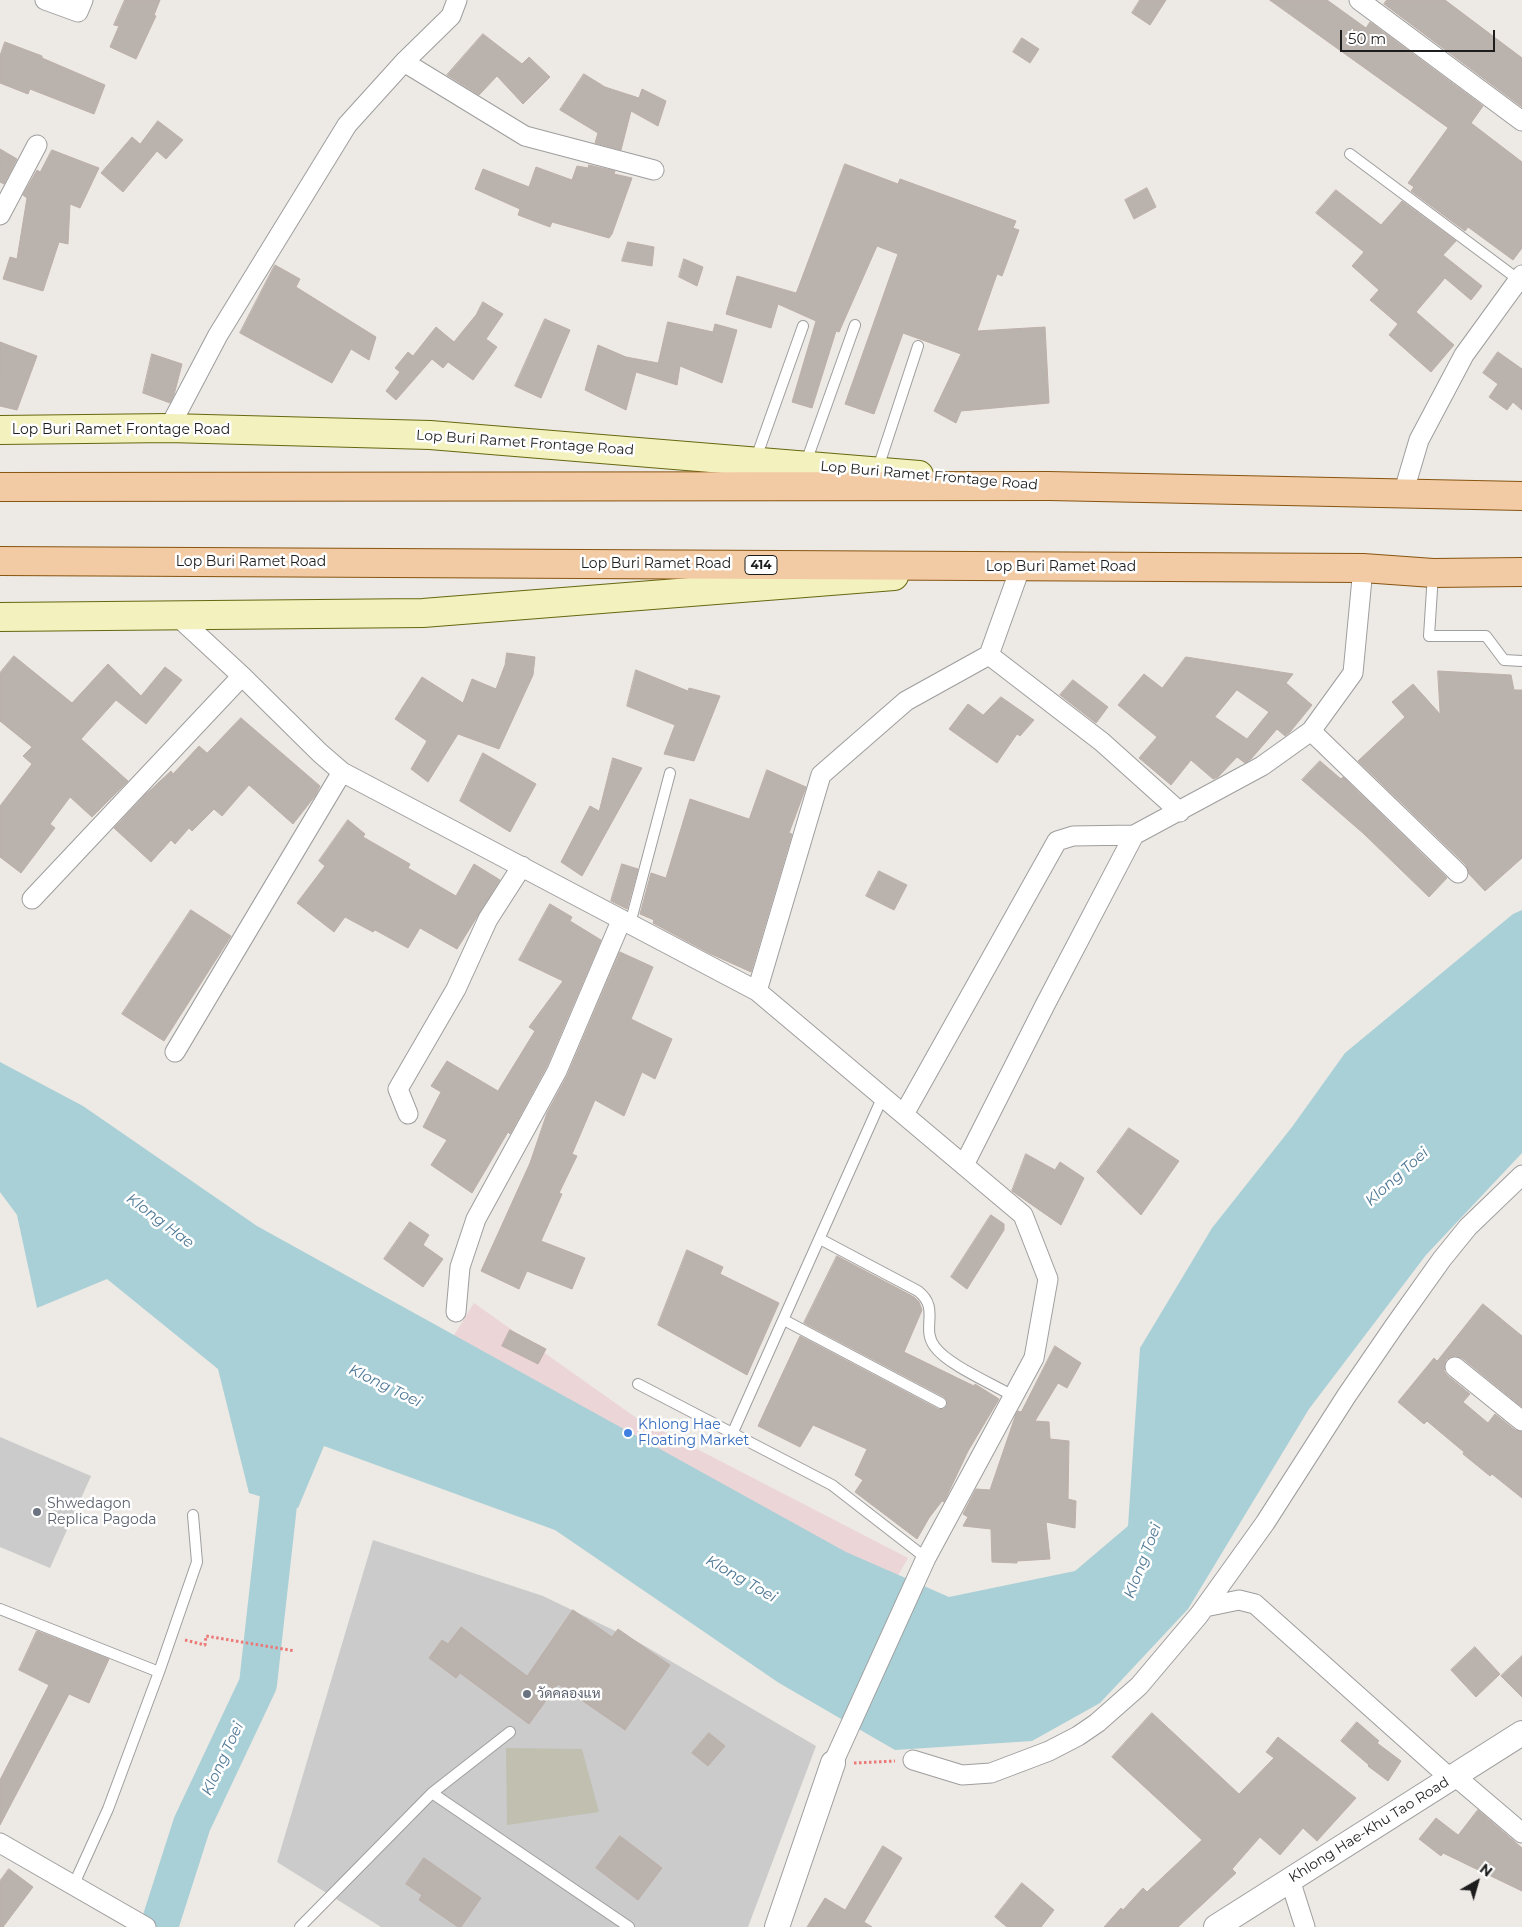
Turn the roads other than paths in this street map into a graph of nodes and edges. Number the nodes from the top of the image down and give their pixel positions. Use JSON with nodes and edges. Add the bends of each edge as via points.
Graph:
{"nodes":[{"id":1,"x":45,"y":0,"type":"edge"},
{"id":2,"x":83,"y":0,"type":"edge"},
{"id":3,"x":456,"y":0,"type":"edge"},
{"id":4,"x":1358,"y":0,"type":"edge"},
{"id":5,"x":404,"y":62,"type":"junction"},
{"id":6,"x":1522,"y":121,"type":"edge"},
{"id":7,"x":37,"y":145,"type":"dead end"},
{"id":8,"x":1350,"y":154,"type":"dead end"},
{"id":9,"x":654,"y":170,"type":"dead end"},
{"id":10,"x":0,"y":215,"type":"edge"},
{"id":11,"x":1520,"y":278,"type":"edge"},
{"id":12,"x":855,"y":325,"type":"dead end"},
{"id":13,"x":803,"y":326,"type":"dead end"},
{"id":14,"x":918,"y":346,"type":"dead end"},
{"id":15,"x":169,"y":428,"type":"junction"},
{"id":16,"x":0,"y":430,"type":"edge"},
{"id":17,"x":755,"y":462,"type":"junction"},
{"id":18,"x":804,"y":466,"type":"junction"},
{"id":19,"x":877,"y":472,"type":"junction"},
{"id":20,"x":1049,"y":486,"type":"junction"},
{"id":21,"x":0,"y":487,"type":"edge"},
{"id":22,"x":1403,"y":494,"type":"junction"},
{"id":23,"x":1522,"y":496,"type":"edge"},
{"id":24,"x":0,"y":561,"type":"edge"},
{"id":25,"x":1020,"y":566,"type":"junction"},
{"id":26,"x":1363,"y":568,"type":"junction"},
{"id":27,"x":1522,"y":572,"type":"edge"},
{"id":28,"x":1433,"y":573,"type":"junction"},
{"id":29,"x":176,"y":615,"type":"junction"},
{"id":30,"x":0,"y":617,"type":"edge"},
{"id":31,"x":989,"y":656,"type":"junction"},
{"id":32,"x":1522,"y":661,"type":"edge"},
{"id":33,"x":242,"y":676,"type":"junction"},
{"id":34,"x":1310,"y":731,"type":"junction"},
{"id":35,"x":342,"y":772,"type":"junction"},
{"id":36,"x":670,"y":773,"type":"dead end"},
{"id":37,"x":1180,"y":812,"type":"junction"},
{"id":38,"x":1134,"y":835,"type":"junction"},
{"id":39,"x":522,"y":866,"type":"junction"},
{"id":40,"x":1458,"y":873,"type":"dead end"},
{"id":41,"x":32,"y":899,"type":"dead end"},
{"id":42,"x":626,"y":922,"type":"junction"},
{"id":43,"x":757,"y":991,"type":"junction"},
{"id":44,"x":175,"y":1052,"type":"dead end"},
{"id":45,"x":883,"y":1096,"type":"junction"},
{"id":46,"x":408,"y":1114,"type":"dead end"},
{"id":47,"x":904,"y":1114,"type":"junction"},
{"id":48,"x":964,"y":1165,"type":"junction"},
{"id":49,"x":1522,"y":1175,"type":"edge"},
{"id":50,"x":820,"y":1239,"type":"junction"},
{"id":51,"x":456,"y":1312,"type":"dead end"},
{"id":52,"x":784,"y":1320,"type":"junction"},
{"id":53,"x":1455,"y":1367,"type":"dead end"},
{"id":54,"x":638,"y":1384,"type":"dead end"},
{"id":55,"x":1013,"y":1396,"type":"junction"},
{"id":56,"x":941,"y":1404,"type":"dead end"},
{"id":57,"x":1522,"y":1421,"type":"edge"},
{"id":58,"x":733,"y":1432,"type":"junction"},
{"id":59,"x":193,"y":1515,"type":"dead end"},
{"id":60,"x":926,"y":1558,"type":"junction"},
{"id":61,"x":1205,"y":1607,"type":"junction"},
{"id":62,"x":0,"y":1609,"type":"edge"},
{"id":63,"x":159,"y":1672,"type":"junction"},
{"id":64,"x":510,"y":1732,"type":"dead end"},
{"id":65,"x":1522,"y":1733,"type":"edge"},
{"id":66,"x":913,"y":1760,"type":"road end"},
{"id":67,"x":833,"y":1763,"type":"joint"},
{"id":68,"x":1453,"y":1777,"type":"junction"},
{"id":69,"x":432,"y":1794,"type":"junction"},
{"id":70,"x":1522,"y":1833,"type":"edge"},
{"id":71,"x":0,"y":1843,"type":"edge"},
{"id":72,"x":1290,"y":1880,"type":"junction"},
{"id":73,"x":74,"y":1884,"type":"junction"},
{"id":74,"x":146,"y":1927,"type":"edge"},
{"id":75,"x":300,"y":1927,"type":"edge"},
{"id":76,"x":629,"y":1927,"type":"edge"},
{"id":77,"x":777,"y":1927,"type":"edge"},
{"id":78,"x":1216,"y":1927,"type":"edge"},
{"id":79,"x":1305,"y":1927,"type":"edge"}],
"edges":[{"from":1,"to":2,"type":"street","via":[[78,12]]},
{"from":3,"to":5,"type":"street","via":[[451,16]]},
{"from":4,"to":6,"type":"street"},
{"from":5,"to":9,"type":"street","via":[[525,136]]},
{"from":5,"to":15,"type":"street","via":[[347,125],[218,335]]},
{"from":7,"to":10,"type":"street"},
{"from":8,"to":11,"type":"lane"},
{"from":11,"to":22,"type":"street","via":[[1464,355],[1419,440]]},
{"from":12,"to":18,"type":"lane"},
{"from":13,"to":17,"type":"lane"},
{"from":14,"to":19,"type":"lane"},
{"from":15,"to":16,"type":"main road","name":"Lop Buri Ramet Frontage Road"},
{"from":15,"to":17,"type":"main road","name":"Lop Buri Ramet Frontage Road","via":[[430,435]]},
{"from":17,"to":18,"type":"main road","name":"Lop Buri Ramet Frontage Road"},
{"from":18,"to":19,"type":"main road","name":"Lop Buri Ramet Frontage Road"},
{"from":19,"to":20,"type":"main road","name":"Lop Buri Ramet Frontage Road"},
{"from":20,"to":21,"type":"main road"},
{"from":20,"to":22,"type":"main road"},
{"from":22,"to":23,"type":"main road"},
{"from":24,"to":25,"type":"main road","name":"Lop Buri Ramet Road","number":"414"},
{"from":25,"to":26,"type":"main road","name":"Lop Buri Ramet Road","number":"414"},
{"from":25,"to":29,"type":"main road","number":"414","via":[[423,613]]},
{"from":25,"to":31,"type":"street"},
{"from":26,"to":28,"type":"main road","name":"Lop Buri Ramet Road","number":"414"},
{"from":26,"to":34,"type":"street","via":[[1353,673]]},
{"from":27,"to":28,"type":"main road","name":"Lop Buri Ramet Road","number":"414"},
{"from":28,"to":32,"type":"lane","via":[[1429,636],[1486,636],[1504,660]]},
{"from":29,"to":30,"type":"main road","number":"414"},
{"from":29,"to":33,"type":"street"},
{"from":31,"to":37,"type":"street","via":[[1102,742]]},
{"from":31,"to":43,"type":"street","via":[[906,701],[821,775]]},
{"from":33,"to":35,"type":"street"},
{"from":33,"to":41,"type":"street"},
{"from":34,"to":37,"type":"street","via":[[1262,766]]},
{"from":34,"to":40,"type":"street"},
{"from":35,"to":39,"type":"street"},
{"from":35,"to":44,"type":"street"},
{"from":36,"to":42,"type":"lane"},
{"from":37,"to":38,"type":"street"},
{"from":38,"to":47,"type":"street","via":[[1073,836],[1058,841]]},
{"from":38,"to":48,"type":"street"},
{"from":39,"to":42,"type":"street"},
{"from":39,"to":46,"type":"street","via":[[488,919],[456,989],[398,1089]]},
{"from":42,"to":43,"type":"street"},
{"from":42,"to":51,"type":"street","via":[[557,1071],[476,1219],[460,1267]]},
{"from":43,"to":45,"type":"street"},
{"from":45,"to":47,"type":"street"},
{"from":45,"to":50,"type":"lane"},
{"from":47,"to":48,"type":"street"},
{"from":48,"to":55,"type":"street","via":[[1024,1215],[1048,1279],[1034,1358]]},
{"from":49,"to":61,"type":"street","via":[[1468,1227],[1442,1259]]},
{"from":50,"to":52,"type":"lane"},
{"from":50,"to":55,"type":"lane","via":[[926,1297],[934,1346],[949,1360]]},
{"from":52,"to":56,"type":"lane"},
{"from":52,"to":58,"type":"lane"},
{"from":53,"to":57,"type":"street"},
{"from":54,"to":58,"type":"lane"},
{"from":55,"to":60,"type":"street"},
{"from":58,"to":60,"type":"lane","via":[[832,1486]]},
{"from":59,"to":63,"type":"lane","via":[[197,1562]]},
{"from":60,"to":67,"type":"street"},
{"from":61,"to":66,"type":"street","via":[[1139,1686],[1097,1722],[1064,1744],[991,1773],[962,1775]]},
{"from":61,"to":68,"type":"street","via":[[1239,1600],[1255,1604]]},
{"from":62,"to":63,"type":"lane"},
{"from":63,"to":73,"type":"lane","via":[[108,1810]]},
{"from":64,"to":69,"type":"lane"},
{"from":65,"to":68,"type":"street","name":"Khlong Hae-Khu Tao Road"},
{"from":67,"to":77,"type":"street"},
{"from":68,"to":70,"type":"street"},
{"from":68,"to":72,"type":"street","name":"Khlong Hae-Khu Tao Road"},
{"from":69,"to":75,"type":"lane"},
{"from":69,"to":76,"type":"lane"},
{"from":71,"to":73,"type":"street"},
{"from":72,"to":78,"type":"street","name":"Khlong Hae-Khu Tao Road"},
{"from":72,"to":79,"type":"street"},
{"from":73,"to":74,"type":"street"}]}
